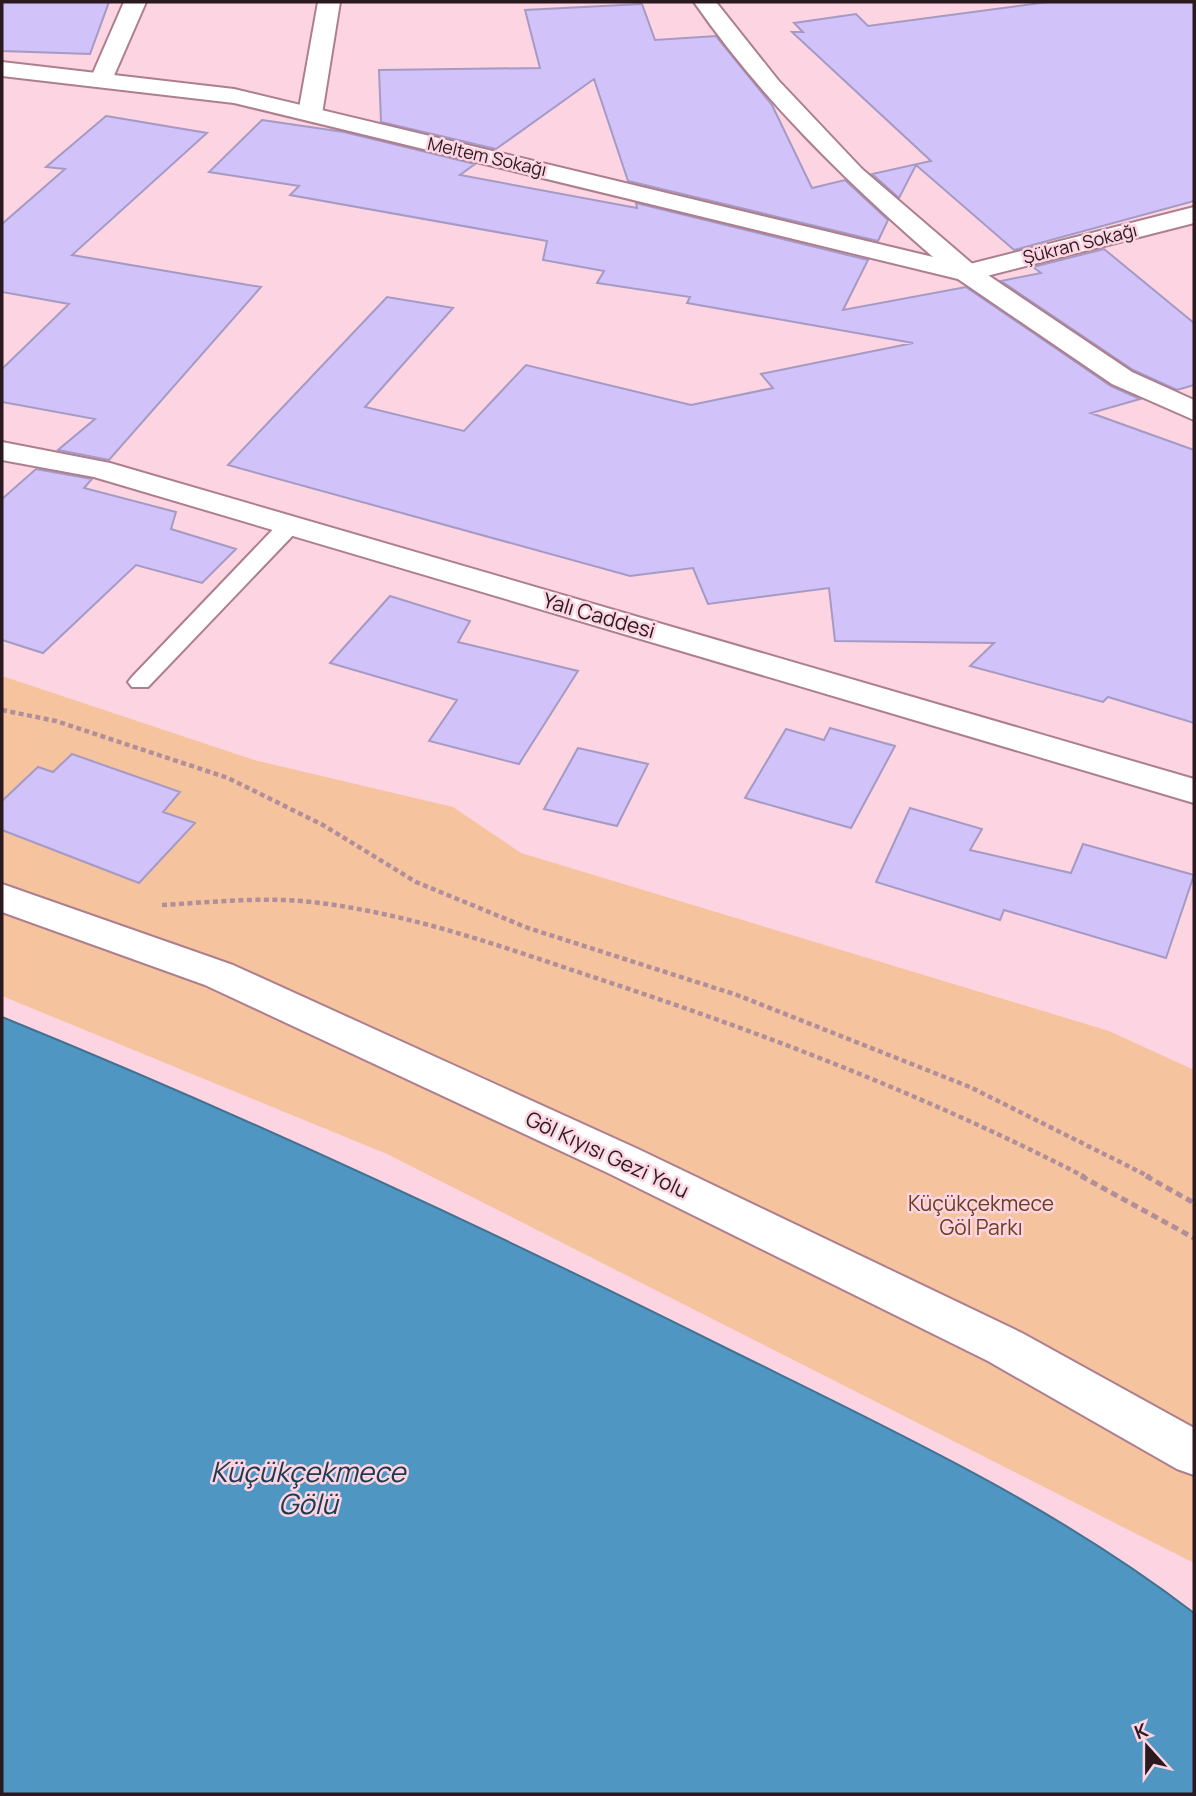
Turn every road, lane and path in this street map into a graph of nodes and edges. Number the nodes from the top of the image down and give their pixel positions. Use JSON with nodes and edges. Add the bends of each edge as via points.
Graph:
{"nodes":[{"id":1,"x":135,"y":2,"type":"edge"},
{"id":2,"x":329,"y":2,"type":"edge"},
{"id":3,"x":705,"y":2,"type":"edge"},
{"id":4,"x":2,"y":69,"type":"edge"},
{"id":5,"x":101,"y":80,"type":"junction"},
{"id":6,"x":310,"y":114,"type":"junction"},
{"id":7,"x":1194,"y":215,"type":"edge"},
{"id":8,"x":967,"y":273,"type":"junction"},
{"id":9,"x":1194,"y":411,"type":"edge"},
{"id":10,"x":2,"y":451,"type":"edge"},
{"id":11,"x":290,"y":525,"type":"junction"},
{"id":12,"x":140,"y":682,"type":"dead end"},
{"id":13,"x":2,"y":710,"type":"edge"},
{"id":14,"x":1194,"y":791,"type":"edge"},
{"id":15,"x":2,"y":898,"type":"edge"},
{"id":16,"x":155,"y":906,"type":"dead end"},
{"id":17,"x":1194,"y":1203,"type":"edge"},
{"id":18,"x":1194,"y":1238,"type":"edge"},
{"id":19,"x":1194,"y":1453,"type":"edge"}],
"edges":[{"from":1,"to":5,"type":"street"},
{"from":2,"to":6,"type":"street"},
{"from":3,"to":8,"type":"street","via":[[770,85],[853,174]]},
{"from":4,"to":5,"type":"street","name":"Meltem Sokağı"},
{"from":5,"to":6,"type":"street","name":"Meltem Sokağı","via":[[233,96]]},
{"from":6,"to":8,"type":"street","name":"Meltem Sokağı"},
{"from":7,"to":8,"type":"street","name":"Şükran Sokağı"},
{"from":8,"to":9,"type":"street","via":[[1122,378]]},
{"from":10,"to":11,"type":"street","name":"Yalı Caddesi","via":[[99,469]]},
{"from":11,"to":12,"type":"lane"},
{"from":11,"to":14,"type":"street","name":"Yalı Caddesi"},
{"from":13,"to":17,"type":"path","via":[[57,721],[228,778],[323,825],[416,882],[528,928],[737,995],[970,1087]]},
{"from":15,"to":19,"type":"street","name":"Göl Kıyısı Gezi Yolu","via":[[219,975],[598,1149],[1005,1347]]},
{"from":16,"to":18,"type":"path","via":[[319,902],[418,920],[723,1018],[955,1112]]}]}
